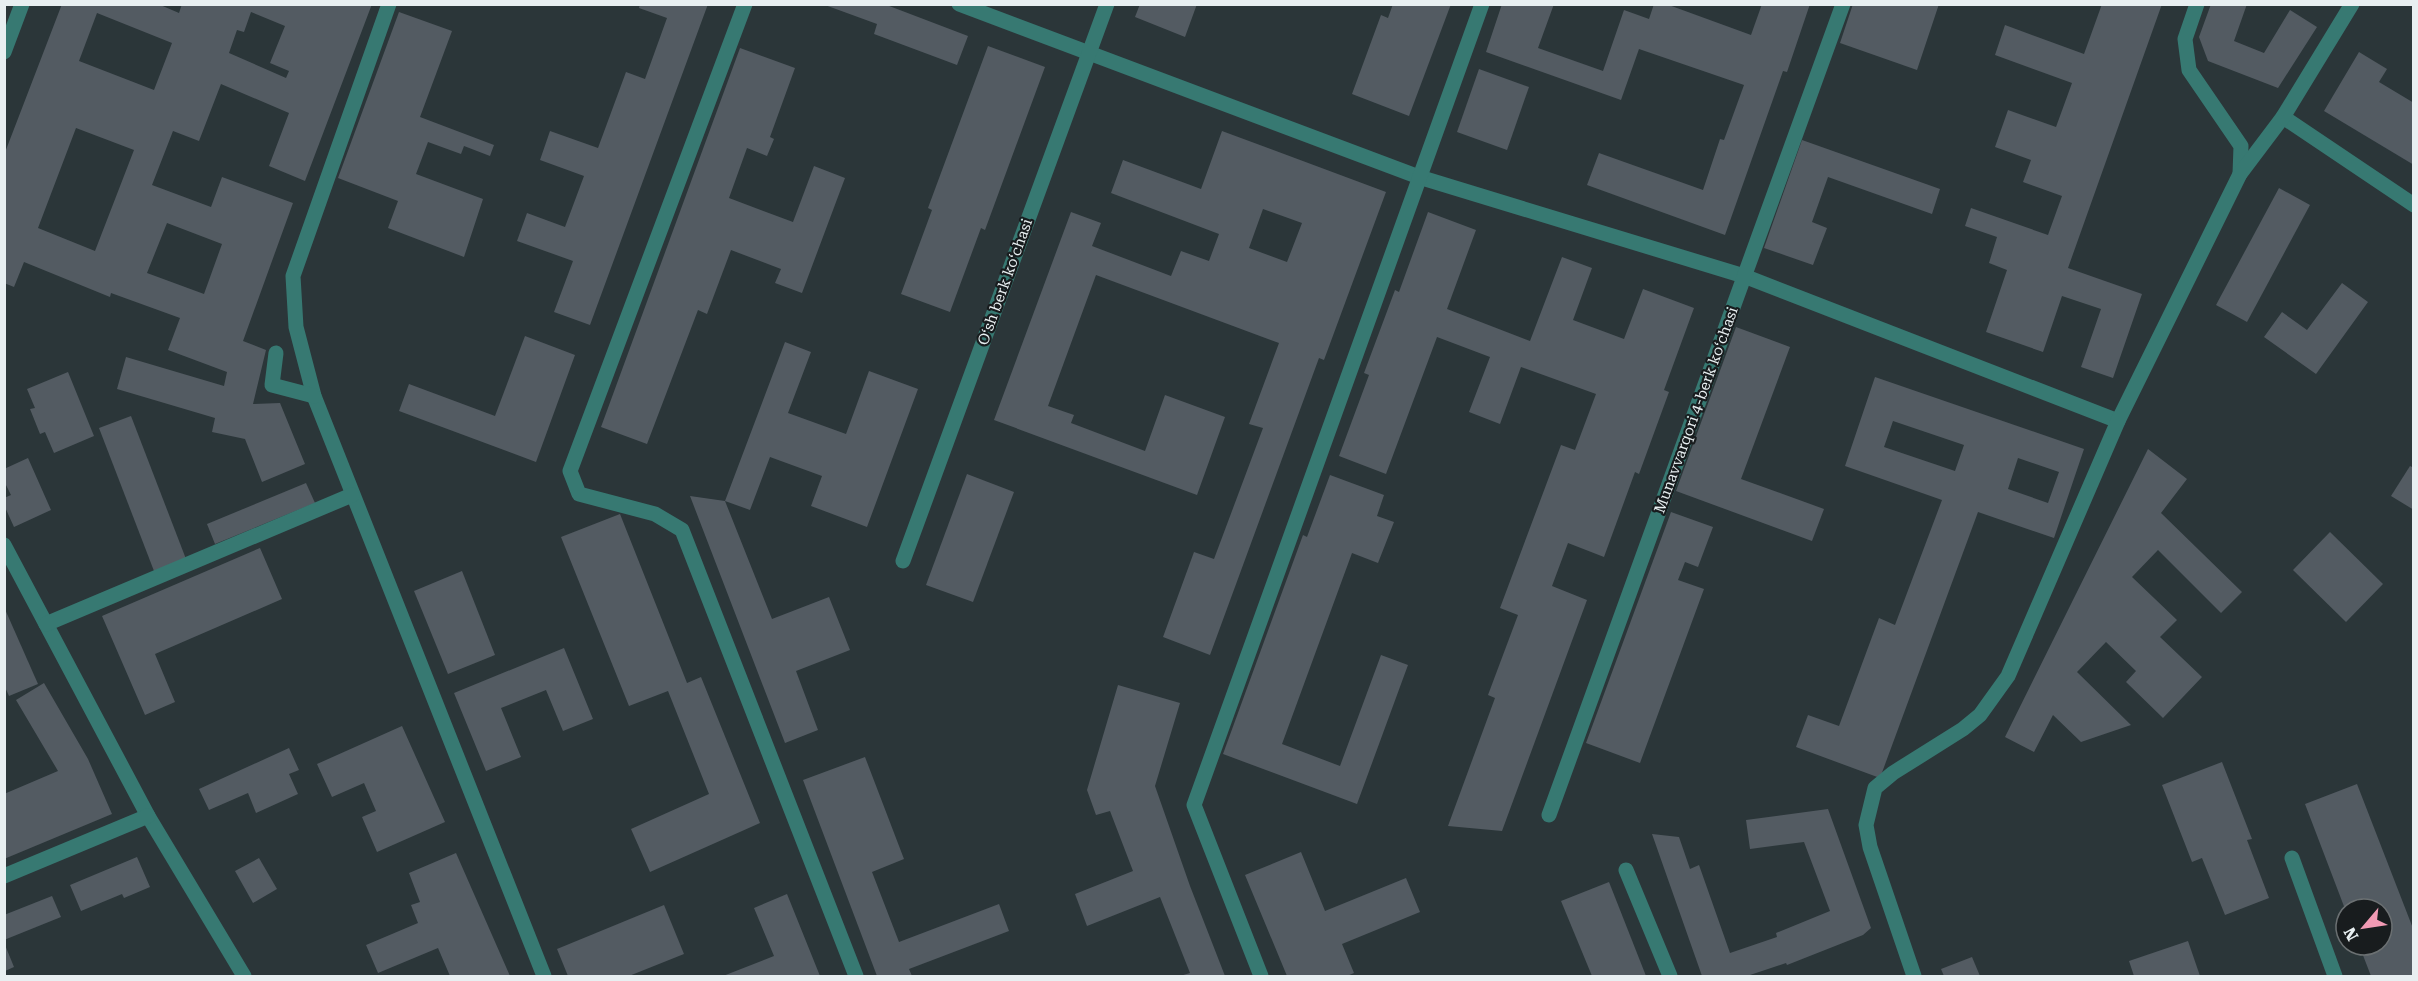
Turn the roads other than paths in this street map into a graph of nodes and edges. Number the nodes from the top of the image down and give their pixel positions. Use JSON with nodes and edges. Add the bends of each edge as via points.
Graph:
{"nodes":[{"id":1,"x":22,"y":4,"type":"edge"},
{"id":2,"x":388,"y":4,"type":"edge"},
{"id":3,"x":745,"y":4,"type":"edge"},
{"id":4,"x":959,"y":4,"type":"edge"},
{"id":5,"x":1107,"y":4,"type":"edge"},
{"id":6,"x":1482,"y":4,"type":"edge"},
{"id":7,"x":1843,"y":4,"type":"edge"},
{"id":8,"x":2197,"y":4,"type":"edge"},
{"id":9,"x":2352,"y":4,"type":"edge"},
{"id":10,"x":4,"y":52,"type":"edge"},
{"id":11,"x":1088,"y":55,"type":"junction"},
{"id":12,"x":2283,"y":117,"type":"junction"},
{"id":13,"x":2240,"y":174,"type":"junction"},
{"id":14,"x":1419,"y":177,"type":"junction"},
{"id":15,"x":2414,"y":205,"type":"edge"},
{"id":16,"x":1744,"y":276,"type":"junction"},
{"id":17,"x":276,"y":353,"type":"dead end"},
{"id":18,"x":314,"y":396,"type":"junction"},
{"id":19,"x":2118,"y":421,"type":"junction"},
{"id":20,"x":352,"y":495,"type":"junction"},
{"id":21,"x":4,"y":545,"type":"edge"},
{"id":22,"x":903,"y":561,"type":"dead end"},
{"id":23,"x":46,"y":624,"type":"junction"},
{"id":24,"x":1550,"y":815,"type":"dead end"},
{"id":25,"x":148,"y":816,"type":"junction"},
{"id":26,"x":2292,"y":858,"type":"dead end"},
{"id":27,"x":1626,"y":870,"type":"dead end"},
{"id":28,"x":4,"y":876,"type":"edge"},
{"id":29,"x":244,"y":976,"type":"edge"},
{"id":30,"x":544,"y":976,"type":"edge"},
{"id":31,"x":856,"y":976,"type":"edge"},
{"id":32,"x":1261,"y":976,"type":"edge"},
{"id":33,"x":1670,"y":976,"type":"edge"},
{"id":34,"x":1914,"y":976,"type":"edge"},
{"id":35,"x":2335,"y":976,"type":"edge"}],
"edges":[{"from":1,"to":10,"type":"street"},
{"from":2,"to":18,"type":"street","via":[[293,276],[296,327]]},
{"from":3,"to":31,"type":"street","via":[[570,471],[579,494],[655,514],[682,530]]},
{"from":4,"to":11,"type":"street"},
{"from":5,"to":11,"type":"street","name":"Oʻsh berk koʻchasi"},
{"from":6,"to":14,"type":"street"},
{"from":7,"to":16,"type":"street","name":"Munavvarqori 4-berk koʻchasi"},
{"from":8,"to":13,"type":"street","via":[[2185,39],[2189,70],[2241,146]]},
{"from":9,"to":12,"type":"street"},
{"from":11,"to":14,"type":"street"},
{"from":11,"to":22,"type":"street","name":"Oʻsh berk koʻchasi"},
{"from":12,"to":13,"type":"street"},
{"from":12,"to":15,"type":"street"},
{"from":13,"to":19,"type":"street"},
{"from":14,"to":16,"type":"street"},
{"from":14,"to":32,"type":"street","via":[[1194,805]]},
{"from":16,"to":19,"type":"street"},
{"from":16,"to":24,"type":"street","name":"Munavvarqori 4-berk koʻchasi"},
{"from":17,"to":18,"type":"street","via":[[272,385]]},
{"from":18,"to":20,"type":"street"},
{"from":19,"to":34,"type":"street","via":[[2008,676],[1980,715],[1964,729],[1875,788],[1866,825],[1870,847]]},
{"from":20,"to":23,"type":"street"},
{"from":20,"to":30,"type":"street"},
{"from":21,"to":23,"type":"street"},
{"from":23,"to":25,"type":"street"},
{"from":25,"to":28,"type":"street"},
{"from":25,"to":29,"type":"street"},
{"from":26,"to":35,"type":"street"},
{"from":27,"to":33,"type":"street"}]}
